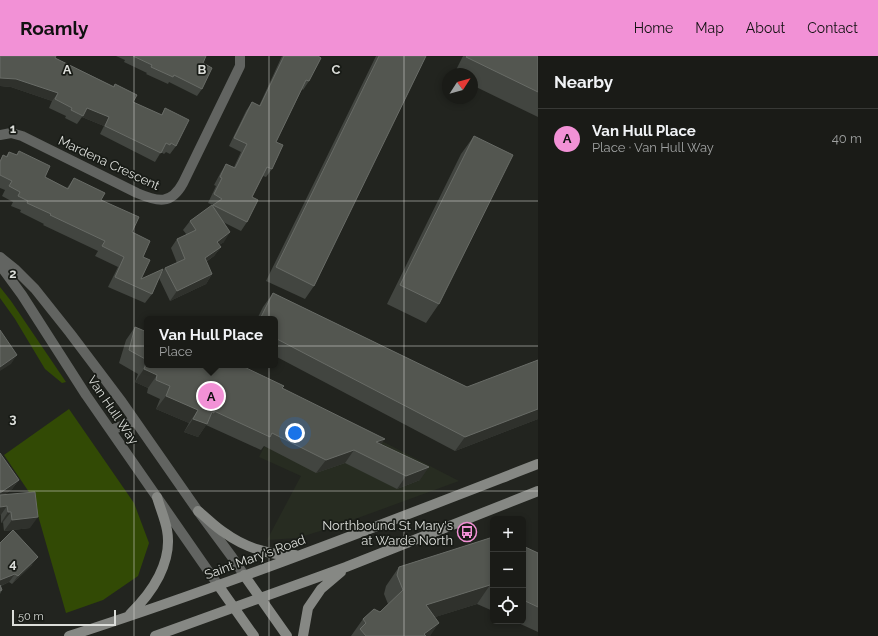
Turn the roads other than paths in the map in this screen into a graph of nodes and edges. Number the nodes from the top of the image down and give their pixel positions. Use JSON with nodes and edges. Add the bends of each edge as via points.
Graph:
{"nodes":[{"id":1,"x":240,"y":56,"type":"edge"},
{"id":2,"x":0,"y":135,"type":"edge"},
{"id":3,"x":0,"y":257,"type":"edge"},
{"id":4,"x":0,"y":265,"type":"edge"},
{"id":5,"x":135,"y":421,"type":"junction"},
{"id":6,"x":111,"y":430,"type":"junction"},
{"id":7,"x":538,"y":464,"type":"edge"},
{"id":8,"x":538,"y":491,"type":"edge"},
{"id":9,"x":157,"y":498,"type":"junction"},
{"id":10,"x":198,"y":511,"type":"junction"},
{"id":11,"x":303,"y":554,"type":"junction"},
{"id":12,"x":346,"y":567,"type":"junction"},
{"id":13,"x":244,"y":576,"type":"junction"},
{"id":14,"x":218,"y":585,"type":"junction"},
{"id":15,"x":260,"y":598,"type":"junction"},
{"id":16,"x":234,"y":608,"type":"junction"},
{"id":17,"x":126,"y":618,"type":"junction"},
{"id":18,"x":158,"y":635,"type":"edge"},
{"id":19,"x":69,"y":636,"type":"edge"},
{"id":20,"x":176,"y":636,"type":"edge"},
{"id":21,"x":254,"y":636,"type":"edge"},
{"id":22,"x":286,"y":636,"type":"edge"},
{"id":23,"x":302,"y":636,"type":"edge"}],
"edges":[{"from":1,"to":2,"type":"street","name":"Mardena Crescent","via":[[240,66],[183,183],[179,190],[167,199],[159,201],[137,194],[22,136],[11,133]]},
{"from":3,"to":5,"type":"street","name":"Van Hull Way","via":[[51,307]]},
{"from":4,"to":6,"type":"street","name":"Van Hull Way"},
{"from":5,"to":6,"type":"street"},
{"from":5,"to":10,"type":"street","name":"Van Hull Way"},
{"from":6,"to":9,"type":"street","name":"Van Hull Way"},
{"from":7,"to":11,"type":"main road","name":"Saint Mary's Road"},
{"from":8,"to":12,"type":"main road"},
{"from":9,"to":14,"type":"street","name":"Van Hull Way"},
{"from":9,"to":17,"type":"main road","via":[[167,530],[167,554],[153,588]]},
{"from":10,"to":11,"type":"main road","via":[[224,533],[247,545],[286,555]]},
{"from":10,"to":13,"type":"street","name":"Van Hull Way"},
{"from":11,"to":13,"type":"main road","name":"Saint Mary's Road"},
{"from":12,"to":15,"type":"main road"},
{"from":12,"to":23,"type":"main road","via":[[321,589],[308,608]]},
{"from":13,"to":14,"type":"main road","name":"Saint Mary's Road"},
{"from":13,"to":15,"type":"main road"},
{"from":14,"to":16,"type":"main road"},
{"from":14,"to":17,"type":"main road","name":"Saint Mary's Road"},
{"from":15,"to":16,"type":"main road"},
{"from":15,"to":22,"type":"main road"},
{"from":16,"to":18,"type":"main road"},
{"from":16,"to":21,"type":"main road"},
{"from":17,"to":19,"type":"main road","name":"Saint Mary's Road"},
{"from":18,"to":20,"type":"main road"}]}
